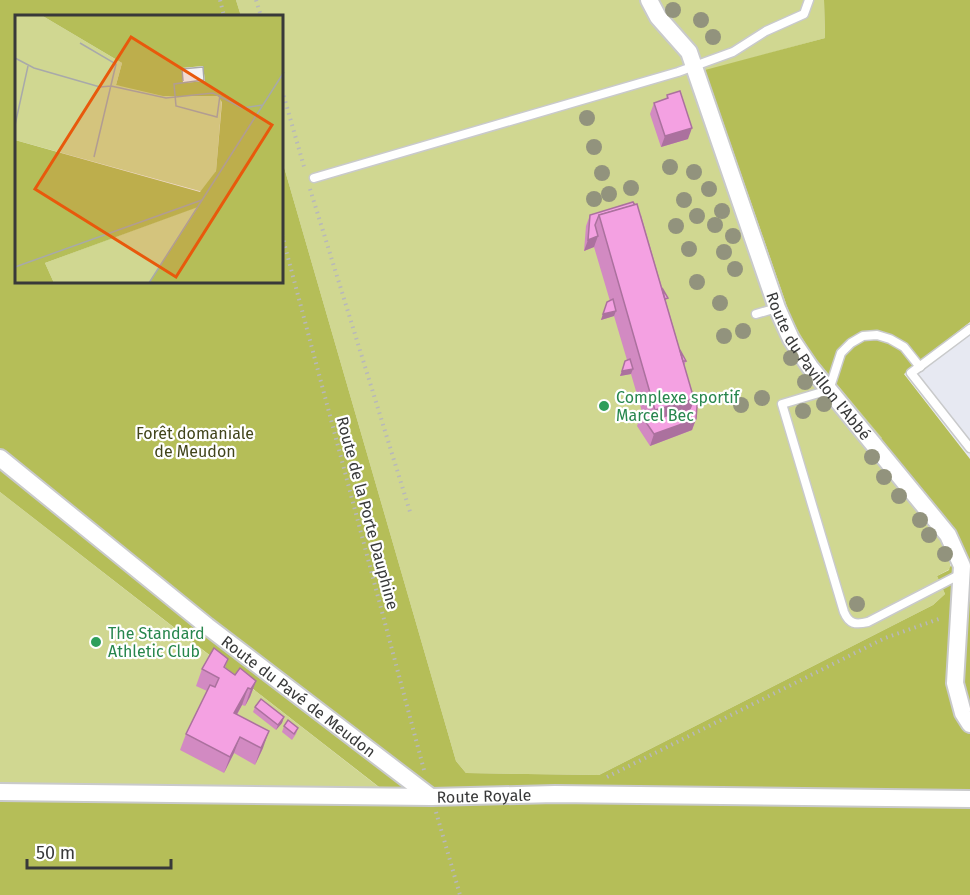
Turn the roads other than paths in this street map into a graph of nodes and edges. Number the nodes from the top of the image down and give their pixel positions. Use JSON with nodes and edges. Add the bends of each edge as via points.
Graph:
{"nodes":[{"id":1,"x":649,"y":0,"type":"edge"},
{"id":2,"x":809,"y":0,"type":"edge"},
{"id":3,"x":694,"y":65,"type":"junction"},
{"id":4,"x":314,"y":178,"type":"dead end"},
{"id":5,"x":777,"y":308,"type":"junction"},
{"id":6,"x":756,"y":314,"type":"dead end"},
{"id":7,"x":970,"y":329,"type":"edge"},
{"id":8,"x":920,"y":367,"type":"junction"},
{"id":9,"x":829,"y":390,"type":"junction"},
{"id":10,"x":970,"y":448,"type":"edge"},
{"id":11,"x":0,"y":458,"type":"edge"},
{"id":12,"x":962,"y":573,"type":"junction"},
{"id":13,"x":970,"y":724,"type":"edge"},
{"id":14,"x":0,"y":792,"type":"edge"},
{"id":15,"x":431,"y":797,"type":"junction"},
{"id":16,"x":970,"y":799,"type":"edge"}],
"edges":[{"from":1,"to":3,"type":"street","name":"Route du Pavillon l'Abbé","via":[[658,17],[689,52]]},
{"from":2,"to":3,"type":"lane","via":[[804,14],[733,52]]},
{"from":3,"to":4,"type":"lane"},
{"from":3,"to":5,"type":"street","name":"Route du Pavillon l'Abbé"},
{"from":5,"to":6,"type":"lane"},
{"from":5,"to":9,"type":"street","name":"Route du Pavillon l'Abbé","via":[[791,339]]},
{"from":7,"to":8,"type":"lane"},
{"from":8,"to":9,"type":"lane","via":[[904,347],[890,339],[863,336],[841,353]]},
{"from":8,"to":10,"type":"lane","via":[[912,373]]},
{"from":9,"to":12,"type":"street","name":"Route du Pavillon l'Abbé","via":[[948,535]]},
{"from":9,"to":12,"type":"lane","via":[[782,404],[846,618],[854,624],[868,622]]},
{"from":11,"to":15,"type":"street","name":"Route du Pavé de Meudon","via":[[207,626]]},
{"from":12,"to":13,"type":"street","name":"Route du Pavillon l'Abbé","via":[[955,683]]},
{"from":14,"to":15,"type":"street","name":"Route Royale"},
{"from":15,"to":16,"type":"street","name":"Route Royale","via":[[555,794]]}]}
